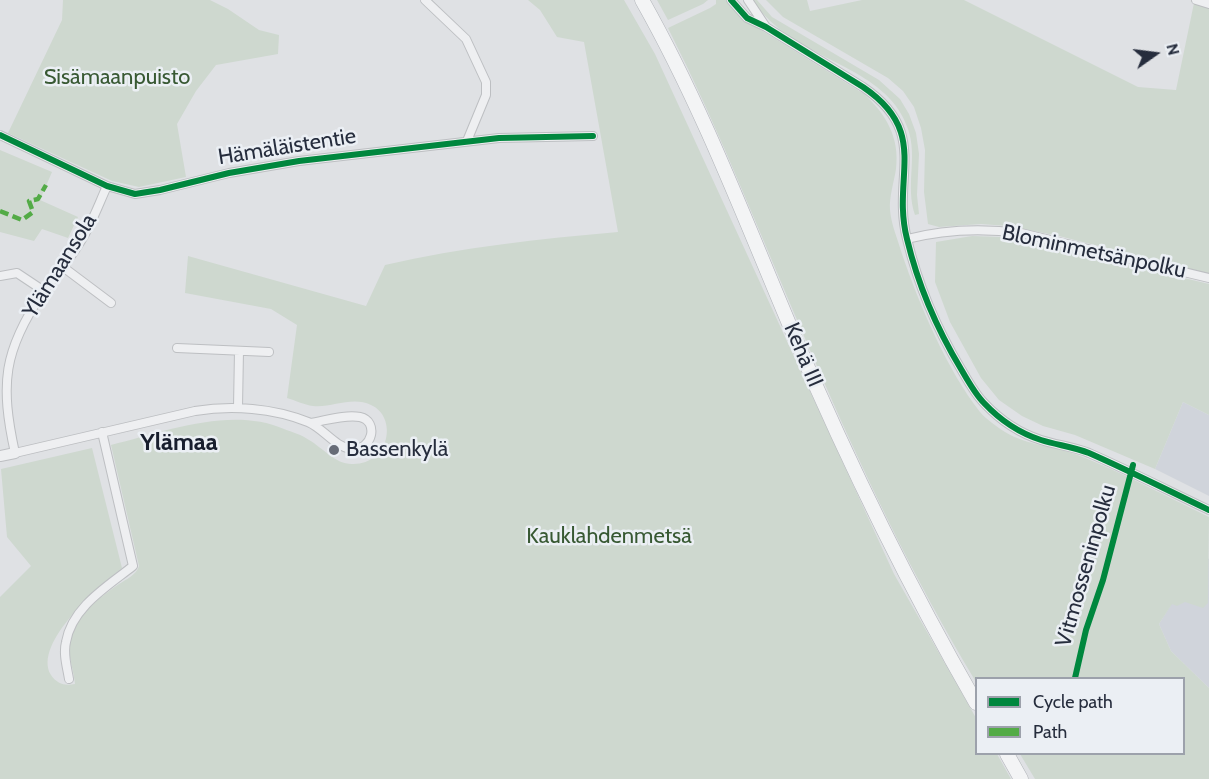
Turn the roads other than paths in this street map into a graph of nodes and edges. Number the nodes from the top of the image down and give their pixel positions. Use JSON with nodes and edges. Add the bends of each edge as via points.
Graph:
{"nodes":[{"id":1,"x":425,"y":0,"type":"edge"},
{"id":2,"x":642,"y":0,"type":"edge"},
{"id":3,"x":731,"y":0,"type":"edge"},
{"id":4,"x":748,"y":0,"type":"edge"},
{"id":5,"x":1196,"y":0,"type":"edge"},
{"id":6,"x":1209,"y":4,"type":"edge"},
{"id":7,"x":766,"y":27,"type":"junction"},
{"id":8,"x":0,"y":135,"type":"edge"},
{"id":9,"x":592,"y":136,"type":"dead end"},
{"id":10,"x":467,"y":141,"type":"junction"},
{"id":11,"x":107,"y":186,"type":"junction"},
{"id":12,"x":907,"y":239,"type":"junction"},
{"id":13,"x":63,"y":267,"type":"junction"},
{"id":14,"x":0,"y":276,"type":"edge"},
{"id":15,"x":1209,"y":278,"type":"edge"},
{"id":16,"x":44,"y":291,"type":"junction"},
{"id":17,"x":111,"y":303,"type":"dead end"},
{"id":18,"x":177,"y":348,"type":"dead end"},
{"id":19,"x":239,"y":351,"type":"junction"},
{"id":20,"x":269,"y":352,"type":"dead end"},
{"id":21,"x":238,"y":407,"type":"junction"},
{"id":22,"x":309,"y":423,"type":"junction"},
{"id":23,"x":102,"y":432,"type":"junction"},
{"id":24,"x":15,"y":453,"type":"junction"},
{"id":25,"x":0,"y":456,"type":"edge"},
{"id":26,"x":1209,"y":510,"type":"edge"},
{"id":27,"x":69,"y":679,"type":"dead end"},
{"id":28,"x":975,"y":701,"type":"edge"},
{"id":29,"x":1007,"y":755,"type":"edge"},
{"id":30,"x":1021,"y":779,"type":"edge"}],
"edges":[{"from":1,"to":10,"type":"street","via":[[466,39],[486,82],[486,94]]},
{"from":2,"to":28,"type":"highway","name":"Kehä III","via":[[723,165],[876,518]]},
{"from":3,"to":7,"type":"street","via":[[747,18]]},
{"from":4,"to":7,"type":"street"},
{"from":5,"to":6,"type":"street"},
{"from":7,"to":12,"type":"street","via":[[890,108],[898,122],[906,164],[902,209]]},
{"from":8,"to":11,"type":"street","name":"Hämäläistentie"},
{"from":9,"to":10,"type":"street","name":"Hämäläistentie"},
{"from":10,"to":11,"type":"street","name":"Hämäläistentie","via":[[299,161],[135,194]]},
{"from":11,"to":13,"type":"street","name":"Ylämaansola","via":[[88,228]]},
{"from":12,"to":15,"type":"street","name":"Blominmetsänpolku","via":[[992,229]]},
{"from":12,"to":26,"type":"street","via":[[926,299],[951,351],[982,402],[995,414],[1023,433],[1085,452]]},
{"from":13,"to":16,"type":"street","name":"Ylämaansola"},
{"from":13,"to":17,"type":"street"},
{"from":14,"to":16,"type":"street","via":[[17,273]]},
{"from":16,"to":24,"type":"street","name":"Ylämaansola","via":[[19,330],[7,371],[6,410]]},
{"from":18,"to":19,"type":"street"},
{"from":19,"to":20,"type":"street"},
{"from":19,"to":21,"type":"street"},
{"from":21,"to":22,"type":"street"},
{"from":21,"to":23,"type":"street","via":[[195,411]]},
{"from":22,"to":22,"type":"street","via":[[346,448],[361,448],[371,434],[370,424],[363,417]]},
{"from":23,"to":24,"type":"street"},
{"from":23,"to":27,"type":"street","via":[[133,566],[105,587],[73,621],[65,644]]},
{"from":24,"to":25,"type":"street"},
{"from":29,"to":30,"type":"highway"}]}
